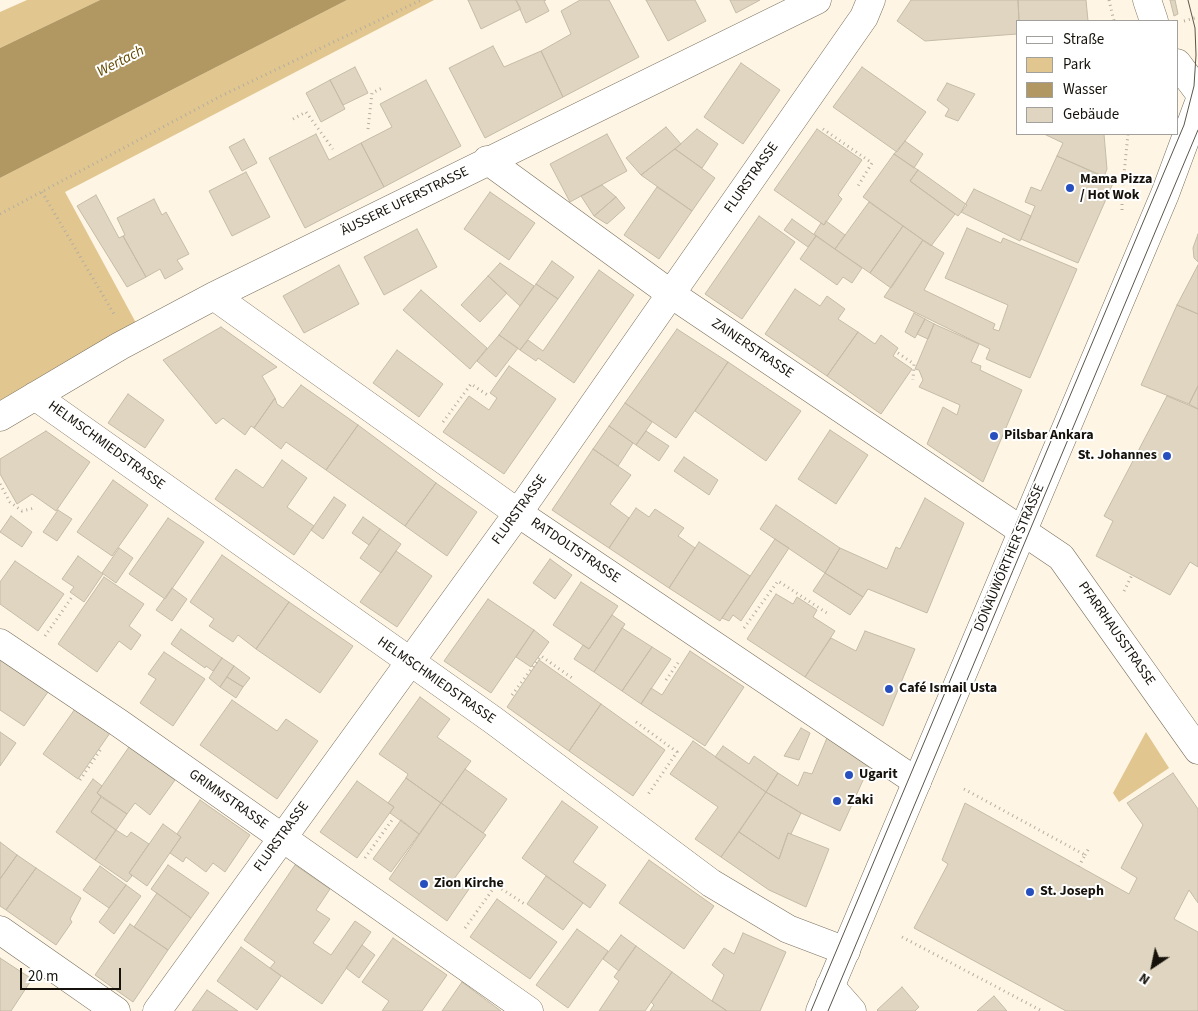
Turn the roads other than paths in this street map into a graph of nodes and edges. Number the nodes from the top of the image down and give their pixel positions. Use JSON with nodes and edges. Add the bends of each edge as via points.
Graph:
{"nodes":[{"id":1,"x":817,"y":0,"type":"edge"},
{"id":2,"x":871,"y":0,"type":"edge"},
{"id":3,"x":1147,"y":0,"type":"edge"},
{"id":4,"x":1154,"y":20,"type":"edge"},
{"id":5,"x":1178,"y":63,"type":"edge"},
{"id":6,"x":1198,"y":91,"type":"edge"},
{"id":7,"x":1198,"y":105,"type":"edge"},
{"id":8,"x":487,"y":160,"type":"junction"},
{"id":9,"x":671,"y":294,"type":"junction"},
{"id":10,"x":214,"y":296,"type":"junction"},
{"id":11,"x":35,"y":396,"type":"junction"},
{"id":12,"x":0,"y":418,"type":"edge"},
{"id":13,"x":518,"y":513,"type":"junction"},
{"id":14,"x":1022,"y":531,"type":"junction"},
{"id":15,"x":0,"y":643,"type":"edge"},
{"id":16,"x":410,"y":662,"type":"junction"},
{"id":17,"x":1198,"y":750,"type":"edge"},
{"id":18,"x":917,"y":782,"type":"junction"},
{"id":19,"x":282,"y":838,"type":"junction"},
{"id":20,"x":0,"y":930,"type":"edge"},
{"id":21,"x":846,"y":951,"type":"junction"},
{"id":22,"x":830,"y":986,"type":"junction"},
{"id":23,"x":116,"y":1011,"type":"edge"},
{"id":24,"x":157,"y":1011,"type":"edge"},
{"id":25,"x":529,"y":1011,"type":"edge"},
{"id":26,"x":820,"y":1011,"type":"edge"},
{"id":27,"x":852,"y":1011,"type":"edge"}],
"edges":[{"from":1,"to":8,"type":"street","name":"ÄUSSERE UFERSTRASSE"},
{"from":2,"to":9,"type":"street","name":"FLURSTRASSE","via":[[864,17]]},
{"from":3,"to":4,"type":"street"},
{"from":5,"to":6,"type":"street"},
{"from":7,"to":14,"type":"street","name":"DONAUWÖRTHER STRASSE","via":[[1165,194]]},
{"from":8,"to":9,"type":"street","name":"ZAINERSTRASSE"},
{"from":8,"to":10,"type":"street","name":"ÄUSSERE UFERSTRASSE"},
{"from":9,"to":13,"type":"street","name":"FLURSTRASSE"},
{"from":9,"to":14,"type":"street","name":"ZAINERSTRASSE"},
{"from":10,"to":11,"type":"street","name":"ÄUSSERE UFERSTRASSE","via":[[130,340]]},
{"from":10,"to":13,"type":"street","name":"RATDOLTSTRASSE"},
{"from":11,"to":12,"type":"street","name":"ÄUSSERE UFERSTRASSE"},
{"from":11,"to":16,"type":"street","name":"HELMSCHMIEDSTRASSE"},
{"from":13,"to":16,"type":"street","name":"FLURSTRASSE"},
{"from":13,"to":18,"type":"street","name":"RATDOLTSTRASSE"},
{"from":14,"to":17,"type":"street","name":"PFARRHAUSSTRASSE","via":[[1061,557]]},
{"from":14,"to":18,"type":"street","name":"DONAUWÖRTHER STRASSE"},
{"from":15,"to":19,"type":"street","name":"GRIMMSTRASSE"},
{"from":16,"to":19,"type":"street","name":"FLURSTRASSE"},
{"from":16,"to":21,"type":"street","name":"HELMSCHMIEDSTRASSE","via":[[493,720],[628,823],[748,906],[788,928]]},
{"from":18,"to":21,"type":"street","name":"DONAUWÖRTHER STRASSE"},
{"from":19,"to":24,"type":"street","name":"FLURSTRASSE"},
{"from":19,"to":25,"type":"street","name":"GRIMMSTRASSE"},
{"from":20,"to":23,"type":"street"},
{"from":21,"to":22,"type":"street","name":"DONAUWÖRTHER STRASSE"},
{"from":22,"to":26,"type":"street","name":"DONAUWÖRTHER STRASSE"},
{"from":22,"to":27,"type":"street"}]}
